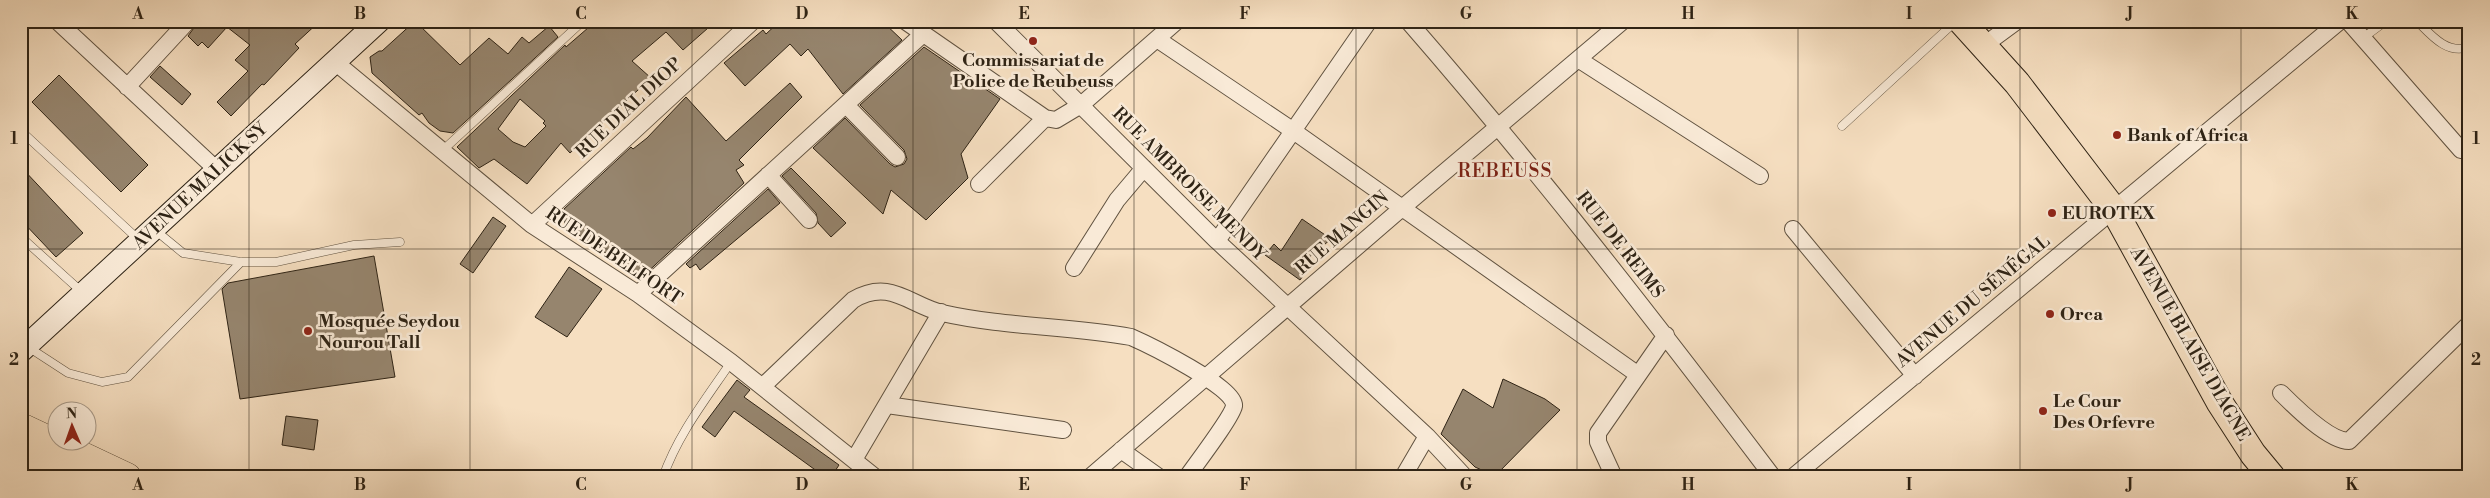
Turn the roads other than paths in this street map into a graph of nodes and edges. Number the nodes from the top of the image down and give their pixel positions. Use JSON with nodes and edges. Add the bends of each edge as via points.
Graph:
{"nodes":[{"id":1,"x":188,"y":21,"type":"edge"},
{"id":2,"x":379,"y":21,"type":"edge"},
{"id":3,"x":584,"y":21,"type":"edge"},
{"id":4,"x":753,"y":21,"type":"edge"},
{"id":5,"x":905,"y":21,"type":"edge"},
{"id":6,"x":996,"y":21,"type":"edge"},
{"id":7,"x":1177,"y":21,"type":"edge"},
{"id":8,"x":1369,"y":21,"type":"edge"},
{"id":9,"x":1408,"y":21,"type":"edge"},
{"id":10,"x":1623,"y":21,"type":"edge"},
{"id":11,"x":1956,"y":21,"type":"edge"},
{"id":12,"x":1961,"y":21,"type":"edge"},
{"id":13,"x":2017,"y":21,"type":"edge"},
{"id":14,"x":2340,"y":21,"type":"edge"},
{"id":15,"x":2348,"y":21,"type":"edge"},
{"id":16,"x":2386,"y":21,"type":"edge"},
{"id":17,"x":2417,"y":21,"type":"edge"},
{"id":18,"x":61,"y":23,"type":"edge"},
{"id":19,"x":923,"y":34,"type":"junction"},
{"id":20,"x":2363,"y":38,"type":"junction"},
{"id":21,"x":1157,"y":39,"type":"junction"},
{"id":22,"x":1983,"y":46,"type":"junction"},
{"id":23,"x":2469,"y":46,"type":"edge"},
{"id":24,"x":1578,"y":59,"type":"junction"},
{"id":25,"x":335,"y":62,"type":"junction"},
{"id":26,"x":127,"y":87,"type":"junction"},
{"id":27,"x":846,"y":105,"type":"junction"},
{"id":28,"x":1081,"y":105,"type":"junction"},
{"id":29,"x":1045,"y":118,"type":"junction"},
{"id":30,"x":1499,"y":126,"type":"junction"},
{"id":31,"x":1842,"y":126,"type":"dead end"},
{"id":32,"x":1292,"y":130,"type":"junction"},
{"id":33,"x":21,"y":131,"type":"edge"},
{"id":34,"x":2461,"y":150,"type":"dead end"},
{"id":35,"x":442,"y":151,"type":"junction"},
{"id":36,"x":897,"y":157,"type":"dead end"},
{"id":37,"x":1144,"y":168,"type":"junction"},
{"id":38,"x":217,"y":170,"type":"junction"},
{"id":39,"x":768,"y":176,"type":"junction"},
{"id":40,"x":1760,"y":176,"type":"dead end"},
{"id":41,"x":980,"y":184,"type":"dead end"},
{"id":42,"x":1402,"y":208,"type":"junction"},
{"id":43,"x":2114,"y":210,"type":"junction"},
{"id":44,"x":809,"y":220,"type":"dead end"},
{"id":45,"x":532,"y":225,"type":"junction"},
{"id":46,"x":1793,"y":229,"type":"dead end"},
{"id":47,"x":147,"y":235,"type":"junction"},
{"id":48,"x":21,"y":237,"type":"edge"},
{"id":49,"x":1217,"y":241,"type":"junction"},
{"id":50,"x":400,"y":242,"type":"dead end"},
{"id":51,"x":241,"y":262,"type":"junction"},
{"id":52,"x":1074,"y":268,"type":"dead end"},
{"id":53,"x":84,"y":293,"type":"junction"},
{"id":54,"x":638,"y":294,"type":"junction"},
{"id":55,"x":1286,"y":308,"type":"junction"},
{"id":56,"x":941,"y":312,"type":"junction"},
{"id":57,"x":2469,"y":324,"type":"edge"},
{"id":58,"x":1666,"y":335,"type":"junction"},
{"id":59,"x":23,"y":346,"type":"edge"},
{"id":60,"x":731,"y":362,"type":"junction"},
{"id":61,"x":1637,"y":374,"type":"junction"},
{"id":62,"x":1915,"y":376,"type":"junction"},
{"id":63,"x":1204,"y":377,"type":"junction"},
{"id":64,"x":764,"y":386,"type":"junction"},
{"id":65,"x":2280,"y":393,"type":"dead end"},
{"id":66,"x":887,"y":405,"type":"junction"},
{"id":67,"x":21,"y":409,"type":"edge"},
{"id":68,"x":1063,"y":430,"type":"dead end"},
{"id":69,"x":1427,"y":436,"type":"junction"},
{"id":70,"x":27,"y":438,"type":"edge"},
{"id":71,"x":1121,"y":450,"type":"junction"},
{"id":72,"x":855,"y":458,"type":"junction"},
{"id":73,"x":21,"y":475,"type":"edge"},
{"id":74,"x":26,"y":477,"type":"edge"},
{"id":75,"x":76,"y":477,"type":"edge"},
{"id":76,"x":127,"y":477,"type":"edge"},
{"id":77,"x":663,"y":477,"type":"edge"},
{"id":78,"x":875,"y":477,"type":"edge"},
{"id":79,"x":1090,"y":477,"type":"edge"},
{"id":80,"x":1159,"y":477,"type":"edge"},
{"id":81,"x":1187,"y":477,"type":"edge"},
{"id":82,"x":1402,"y":477,"type":"edge"},
{"id":83,"x":1465,"y":477,"type":"edge"},
{"id":84,"x":1614,"y":477,"type":"edge"},
{"id":85,"x":1773,"y":477,"type":"edge"},
{"id":86,"x":1793,"y":477,"type":"edge"},
{"id":87,"x":2272,"y":477,"type":"edge"}],
"edges":[{"from":1,"to":26,"type":"street"},
{"from":2,"to":25,"type":"main road","name":"AVENUE MALICK SY"},
{"from":3,"to":35,"type":"lane"},
{"from":4,"to":45,"type":"street","name":"RUE DIAL DIOP"},
{"from":5,"to":19,"type":"street"},
{"from":6,"to":28,"type":"street","name":"RUE AMBROISE MENDY"},
{"from":7,"to":21,"type":"street"},
{"from":8,"to":32,"type":"street"},
{"from":9,"to":30,"type":"street","name":"RUE DE REIMS"},
{"from":10,"to":24,"type":"street","name":"RUE MANGIN"},
{"from":11,"to":31,"type":"lane"},
{"from":12,"to":22,"type":"main road","name":"AVENUE BLAISE DIAGNE"},
{"from":13,"to":22,"type":"street"},
{"from":14,"to":43,"type":"street","name":"AVENUE DU SÉNÉGAL"},
{"from":15,"to":20,"type":"street"},
{"from":16,"to":20,"type":"lane"},
{"from":17,"to":23,"type":"lane","via":[[2439,42],[2452,48]]},
{"from":18,"to":26,"type":"street"},
{"from":19,"to":27,"type":"street"},
{"from":19,"to":29,"type":"street"},
{"from":20,"to":34,"type":"street"},
{"from":21,"to":28,"type":"street"},
{"from":21,"to":32,"type":"street"},
{"from":22,"to":43,"type":"main road","name":"AVENUE BLAISE DIAGNE","via":[[2017,83]]},
{"from":24,"to":30,"type":"street","name":"RUE MANGIN"},
{"from":24,"to":40,"type":"street"},
{"from":25,"to":35,"type":"street","name":"RUE DE BELFORT"},
{"from":25,"to":38,"type":"main road","name":"AVENUE MALICK SY"},
{"from":26,"to":38,"type":"street"},
{"from":27,"to":36,"type":"street"},
{"from":27,"to":39,"type":"street"},
{"from":28,"to":29,"type":"street","via":[[1056,120]]},
{"from":28,"to":37,"type":"street","name":"RUE AMBROISE MENDY"},
{"from":29,"to":41,"type":"street"},
{"from":30,"to":42,"type":"street","name":"RUE MANGIN"},
{"from":30,"to":58,"type":"street","name":"RUE DE REIMS"},
{"from":32,"to":42,"type":"street"},
{"from":32,"to":49,"type":"street"},
{"from":33,"to":47,"type":"lane"},
{"from":35,"to":45,"type":"street","name":"RUE DE BELFORT"},
{"from":37,"to":49,"type":"street","name":"RUE AMBROISE MENDY"},
{"from":37,"to":52,"type":"street","via":[[1117,200]]},
{"from":38,"to":47,"type":"main road","name":"AVENUE MALICK SY"},
{"from":39,"to":44,"type":"street"},
{"from":39,"to":54,"type":"street"},
{"from":42,"to":55,"type":"street","name":"RUE MANGIN"},
{"from":42,"to":61,"type":"street"},
{"from":43,"to":62,"type":"street","name":"AVENUE DU SÉNÉGAL"},
{"from":43,"to":87,"type":"main road","name":"AVENUE BLAISE DIAGNE","via":[[2220,403]]},
{"from":45,"to":54,"type":"street","name":"RUE DE BELFORT"},
{"from":46,"to":62,"type":"street"},
{"from":47,"to":51,"type":"lane","via":[[182,253]]},
{"from":47,"to":53,"type":"main road","name":"AVENUE MALICK SY"},
{"from":48,"to":53,"type":"lane"},
{"from":49,"to":55,"type":"street","name":"RUE AMBROISE MENDY"},
{"from":50,"to":51,"type":"lane","via":[[354,245],[276,262]]},
{"from":51,"to":59,"type":"lane","via":[[128,377],[102,382],[68,373]]},
{"from":53,"to":59,"type":"main road","name":"AVENUE MALICK SY"},
{"from":54,"to":60,"type":"street","name":"RUE DE BELFORT"},
{"from":55,"to":63,"type":"street","name":"RUE MANGIN"},
{"from":55,"to":69,"type":"street","name":"RUE AMBROISE MENDY"},
{"from":56,"to":63,"type":"street","via":[[1131,337],[1160,350]]},
{"from":56,"to":64,"type":"street","via":[[896,293],[864,294]]},
{"from":56,"to":66,"type":"street"},
{"from":57,"to":65,"type":"street","via":[[2349,441],[2339,441]]},
{"from":58,"to":61,"type":"street"},
{"from":58,"to":85,"type":"street","name":"RUE DE REIMS"},
{"from":60,"to":64,"type":"street","name":"RUE DE BELFORT"},
{"from":60,"to":77,"type":"lane","via":[[671,453]]},
{"from":61,"to":84,"type":"street","via":[[1598,433],[1598,442]]},
{"from":62,"to":86,"type":"street","name":"AVENUE DU SÉNÉGAL"},
{"from":63,"to":71,"type":"street","name":"RUE MANGIN"},
{"from":63,"to":81,"type":"street","via":[[1229,394],[1234,400],[1234,407]]},
{"from":64,"to":72,"type":"street","name":"RUE DE BELFORT"},
{"from":66,"to":68,"type":"street"},
{"from":66,"to":72,"type":"street"},
{"from":67,"to":70,"type":"highway"},
{"from":69,"to":82,"type":"street"},
{"from":69,"to":83,"type":"street","name":"RUE AMBROISE MENDY"},
{"from":70,"to":75,"type":"highway"},
{"from":70,"to":76,"type":"highway"},
{"from":71,"to":79,"type":"street","name":"RUE MANGIN"},
{"from":71,"to":80,"type":"street"},
{"from":72,"to":78,"type":"street","name":"RUE DE BELFORT"},
{"from":73,"to":74,"type":"highway"}]}
